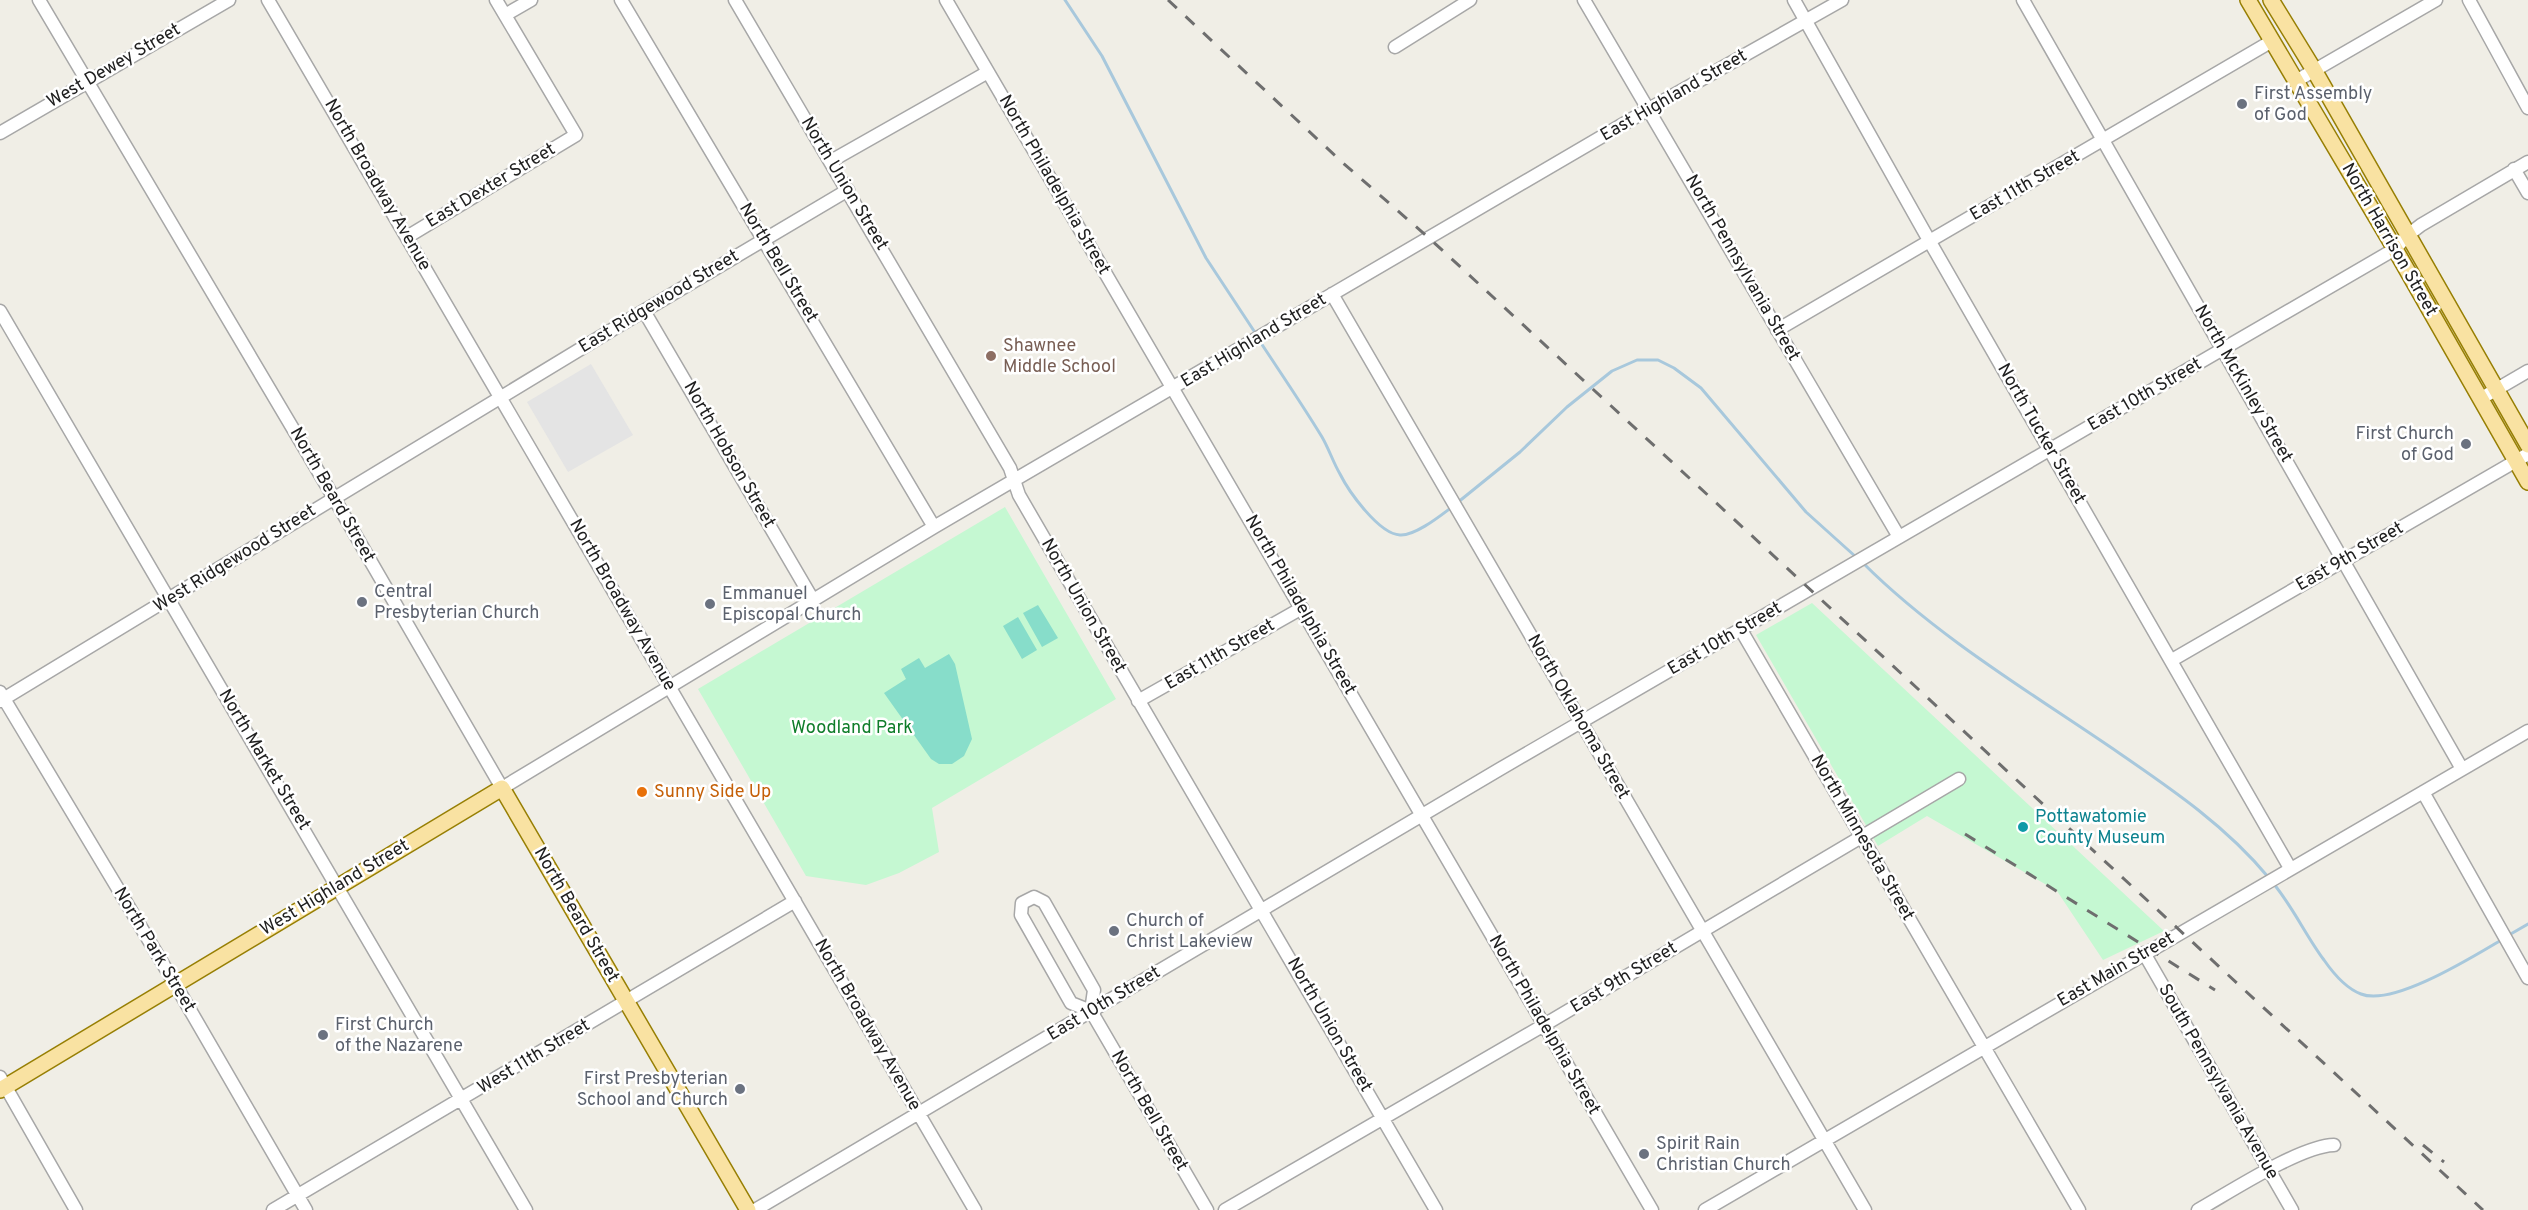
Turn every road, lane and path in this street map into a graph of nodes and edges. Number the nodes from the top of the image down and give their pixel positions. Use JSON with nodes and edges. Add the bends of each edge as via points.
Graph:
{"nodes":[{"id":1,"x":39,"y":0,"type":"edge"},
{"id":2,"x":229,"y":0,"type":"edge"},
{"id":3,"x":268,"y":0,"type":"edge"},
{"id":4,"x":496,"y":0,"type":"edge"},
{"id":5,"x":531,"y":0,"type":"edge"},
{"id":6,"x":621,"y":0,"type":"edge"},
{"id":7,"x":735,"y":0,"type":"edge"},
{"id":8,"x":946,"y":0,"type":"edge"},
{"id":9,"x":1470,"y":0,"type":"edge"},
{"id":10,"x":1584,"y":0,"type":"edge"},
{"id":11,"x":1794,"y":0,"type":"edge"},
{"id":12,"x":1842,"y":0,"type":"edge"},
{"id":13,"x":2023,"y":0,"type":"edge"},
{"id":14,"x":2248,"y":0,"type":"edge"},
{"id":15,"x":2271,"y":0,"type":"edge"},
{"id":16,"x":2436,"y":0,"type":"edge"},
{"id":17,"x":2469,"y":0,"type":"edge"},
{"id":18,"x":505,"y":15,"type":"junction"},
{"id":19,"x":1805,"y":21,"type":"junction"},
{"id":20,"x":2272,"y":41,"type":"junction"},
{"id":21,"x":1395,"y":48,"type":"dead end"},
{"id":22,"x":2314,"y":70,"type":"junction"},
{"id":23,"x":988,"y":72,"type":"junction"},
{"id":24,"x":2296,"y":81,"type":"junction"},
{"id":25,"x":87,"y":82,"type":"junction"},
{"id":26,"x":2528,"y":108,"type":"edge"},
{"id":27,"x":1649,"y":109,"type":"junction"},
{"id":28,"x":0,"y":133,"type":"edge"},
{"id":29,"x":2104,"y":140,"type":"junction"},
{"id":30,"x":831,"y":161,"type":"junction"},
{"id":31,"x":2528,"y":162,"type":"edge"},
{"id":32,"x":2514,"y":169,"type":"junction"},
{"id":33,"x":848,"y":190,"type":"junction"},
{"id":34,"x":2528,"y":193,"type":"edge"},
{"id":35,"x":2408,"y":235,"type":"junction"},
{"id":36,"x":407,"y":237,"type":"junction"},
{"id":37,"x":765,"y":239,"type":"junction"},
{"id":38,"x":1930,"y":242,"type":"junction"},
{"id":39,"x":2395,"y":249,"type":"junction"},
{"id":40,"x":1332,"y":294,"type":"junction"},
{"id":41,"x":0,"y":311,"type":"edge"},
{"id":42,"x":644,"y":311,"type":"junction"},
{"id":43,"x":1778,"y":330,"type":"junction"},
{"id":44,"x":2224,"y":349,"type":"junction"},
{"id":45,"x":2528,"y":371,"type":"edge"},
{"id":46,"x":1173,"y":388,"type":"junction"},
{"id":47,"x":2496,"y":389,"type":"junction"},
{"id":48,"x":500,"y":398,"type":"junction"},
{"id":49,"x":2480,"y":399,"type":"junction"},
{"id":50,"x":2528,"y":445,"type":"edge"},
{"id":51,"x":2051,"y":450,"type":"junction"},
{"id":52,"x":2522,"y":458,"type":"edge"},
{"id":53,"x":1014,"y":481,"type":"junction"},
{"id":54,"x":2528,"y":482,"type":"edge"},
{"id":55,"x":334,"y":498,"type":"junction"},
{"id":56,"x":934,"y":527,"type":"junction"},
{"id":57,"x":1899,"y":537,"type":"junction"},
{"id":58,"x":2343,"y":561,"type":"junction"},
{"id":59,"x":168,"y":600,"type":"junction"},
{"id":60,"x":813,"y":600,"type":"junction"},
{"id":61,"x":1302,"y":608,"type":"junction"},
{"id":62,"x":1742,"y":630,"type":"junction"},
{"id":63,"x":2172,"y":660,"type":"junction"},
{"id":64,"x":670,"y":687,"type":"junction"},
{"id":65,"x":1,"y":697,"type":"edge"},
{"id":66,"x":1138,"y":701,"type":"junction"},
{"id":67,"x":1581,"y":722,"type":"junction"},
{"id":68,"x":2528,"y":731,"type":"edge"},
{"id":69,"x":2462,"y":769,"type":"junction"},
{"id":70,"x":1959,"y":780,"type":"dead end"},
{"id":71,"x":502,"y":788,"type":"junction"},
{"id":72,"x":2423,"y":792,"type":"junction"},
{"id":73,"x":1423,"y":815,"type":"junction"},
{"id":74,"x":1862,"y":838,"type":"junction"},
{"id":75,"x":2288,"y":869,"type":"junction"},
{"id":76,"x":339,"y":886,"type":"junction"},
{"id":77,"x":795,"y":901,"type":"junction"},
{"id":78,"x":1262,"y":910,"type":"junction"},
{"id":79,"x":1702,"y":932,"type":"junction"},
{"id":80,"x":2144,"y":953,"type":"junction"},
{"id":81,"x":2528,"y":978,"type":"edge"},
{"id":82,"x":174,"y":984,"type":"junction"},
{"id":83,"x":626,"y":1002,"type":"junction"},
{"id":84,"x":1091,"y":1011,"type":"junction"},
{"id":85,"x":1544,"y":1025,"type":"junction"},
{"id":86,"x":1983,"y":1048,"type":"junction"},
{"id":87,"x":2,"y":1085,"type":"edge"},
{"id":88,"x":462,"y":1100,"type":"junction"},
{"id":89,"x":919,"y":1113,"type":"junction"},
{"id":90,"x":1382,"y":1117,"type":"junction"},
{"id":91,"x":1825,"y":1140,"type":"junction"},
{"id":92,"x":2334,"y":1145,"type":"dead end"},
{"id":93,"x":2269,"y":1170,"type":"junction"},
{"id":94,"x":298,"y":1196,"type":"junction"},
{"id":95,"x":76,"y":1210,"type":"edge"},
{"id":96,"x":273,"y":1210,"type":"edge"},
{"id":97,"x":306,"y":1210,"type":"edge"},
{"id":98,"x":526,"y":1210,"type":"edge"},
{"id":99,"x":748,"y":1210,"type":"edge"},
{"id":100,"x":755,"y":1210,"type":"edge"},
{"id":101,"x":975,"y":1210,"type":"edge"},
{"id":102,"x":1206,"y":1210,"type":"edge"},
{"id":103,"x":1225,"y":1210,"type":"edge"},
{"id":104,"x":1436,"y":1210,"type":"edge"},
{"id":105,"x":1652,"y":1210,"type":"edge"},
{"id":106,"x":1705,"y":1210,"type":"edge"},
{"id":107,"x":1865,"y":1210,"type":"edge"},
{"id":108,"x":2079,"y":1210,"type":"edge"},
{"id":109,"x":2198,"y":1210,"type":"edge"},
{"id":110,"x":2292,"y":1210,"type":"edge"}],
"edges":[{"from":1,"to":25,"type":"street","name":"North Beard Street"},
{"from":2,"to":25,"type":"street","name":"West Dewey Street"},
{"from":3,"to":36,"type":"street","name":"North Broadway Avenue"},
{"from":4,"to":18,"type":"street"},
{"from":5,"to":18,"type":"street"},
{"from":6,"to":37,"type":"street","name":"North Bell Street"},
{"from":7,"to":30,"type":"street","name":"North Union Street"},
{"from":8,"to":23,"type":"street","name":"North Philadelphia Street"},
{"from":9,"to":21,"type":"street"},
{"from":10,"to":27,"type":"street","name":"North Pennsylvania Street"},
{"from":11,"to":19,"type":"street","name":"North Tucker Street"},
{"from":12,"to":19,"type":"street","name":"East Highland Street"},
{"from":13,"to":29,"type":"street","name":"North McKinley Street"},
{"from":14,"to":20,"type":"main road","name":"North Harrison Street"},
{"from":15,"to":22,"type":"main road","name":"North Harrison Street"},
{"from":16,"to":22,"type":"street"},
{"from":17,"to":26,"type":"street"},
{"from":18,"to":36,"type":"street","name":"East Dexter Street","via":[[576,135]]},
{"from":19,"to":27,"type":"street","name":"East Highland Street"},
{"from":19,"to":38,"type":"street","name":"North Tucker Street"},
{"from":20,"to":24,"type":"main road","name":"North Harrison Street"},
{"from":20,"to":29,"type":"street","name":"East 11th Street"},
{"from":22,"to":24,"type":"street"},
{"from":22,"to":35,"type":"main road","name":"North Harrison Street"},
{"from":23,"to":30,"type":"street"},
{"from":23,"to":46,"type":"street","name":"North Philadelphia Street"},
{"from":24,"to":39,"type":"main road","name":"North Harrison Street"},
{"from":25,"to":28,"type":"street","name":"West Dewey Street"},
{"from":25,"to":55,"type":"street","name":"North Beard Street"},
{"from":27,"to":40,"type":"street","name":"East Highland Street"},
{"from":27,"to":43,"type":"street","name":"North Pennsylvania Street"},
{"from":29,"to":38,"type":"street","name":"East 11th Street"},
{"from":29,"to":44,"type":"street","name":"North McKinley Street"},
{"from":30,"to":33,"type":"street","name":"North Union Street"},
{"from":31,"to":32,"type":"street","name":"East 10th Street"},
{"from":32,"to":34,"type":"street"},
{"from":32,"to":35,"type":"street","name":"East 10th Street"},
{"from":33,"to":37,"type":"street","name":"East Ridgewood Street"},
{"from":33,"to":53,"type":"street","name":"North Union Street"},
{"from":35,"to":39,"type":"street","name":"East 10th Street"},
{"from":35,"to":47,"type":"main road","name":"North Harrison Street"},
{"from":36,"to":48,"type":"street","name":"North Broadway Avenue"},
{"from":37,"to":42,"type":"street","name":"East Ridgewood Street"},
{"from":37,"to":56,"type":"street","name":"North Bell Street"},
{"from":38,"to":43,"type":"street","name":"East 11th Street"},
{"from":38,"to":51,"type":"street","name":"North Tucker Street"},
{"from":39,"to":44,"type":"street","name":"East 10th Street"},
{"from":39,"to":49,"type":"main road","name":"North Harrison Street"},
{"from":40,"to":46,"type":"street","name":"East Highland Street"},
{"from":40,"to":67,"type":"street","name":"North Oklahoma Street"},
{"from":41,"to":59,"type":"street","name":"North Market Street"},
{"from":42,"to":48,"type":"street","name":"East Ridgewood Street"},
{"from":42,"to":60,"type":"street","name":"North Hobson Street"},
{"from":43,"to":57,"type":"street","name":"North Pennsylvania Street"},
{"from":44,"to":51,"type":"street","name":"East 10th Street"},
{"from":44,"to":58,"type":"street","name":"North McKinley Street"},
{"from":45,"to":47,"type":"street"},
{"from":46,"to":53,"type":"street","name":"East Highland Street"},
{"from":46,"to":61,"type":"street","name":"North Philadelphia Street"},
{"from":47,"to":49,"type":"street"},
{"from":47,"to":50,"type":"main road","name":"North Harrison Street"},
{"from":48,"to":55,"type":"street","name":"West Ridgewood Street"},
{"from":48,"to":64,"type":"street","name":"North Broadway Avenue"},
{"from":49,"to":52,"type":"main road","name":"North Harrison Street"},
{"from":51,"to":57,"type":"street","name":"East 10th Street"},
{"from":51,"to":63,"type":"street","name":"North Tucker Street"},
{"from":52,"to":54,"type":"main road","name":"North Harrison Street"},
{"from":52,"to":58,"type":"street","name":"East 9th Street"},
{"from":53,"to":56,"type":"street","name":"East Highland Street"},
{"from":53,"to":66,"type":"street","name":"North Union Street"},
{"from":55,"to":59,"type":"street","name":"West Ridgewood Street"},
{"from":55,"to":71,"type":"street","name":"North Beard Street"},
{"from":56,"to":60,"type":"street","name":"East Highland Street"},
{"from":57,"to":62,"type":"street","name":"East 10th Street"},
{"from":58,"to":63,"type":"street","name":"East 9th Street"},
{"from":58,"to":69,"type":"street","name":"North McKinley Street"},
{"from":59,"to":65,"type":"street","name":"West Ridgewood Street"},
{"from":59,"to":76,"type":"street","name":"North Market Street"},
{"from":60,"to":64,"type":"street","name":"East Highland Street"},
{"from":61,"to":66,"type":"street","name":"East 11th Street"},
{"from":61,"to":73,"type":"street","name":"North Philadelphia Street"},
{"from":62,"to":67,"type":"street","name":"East 10th Street"},
{"from":62,"to":74,"type":"street","name":"North Minnesota Street"},
{"from":63,"to":75,"type":"street","name":"North Tucker Street"},
{"from":64,"to":71,"type":"street","name":"West Highland Street"},
{"from":64,"to":77,"type":"street","name":"North Broadway Avenue"},
{"from":65,"to":82,"type":"street","name":"North Park Street"},
{"from":66,"to":78,"type":"street","name":"North Union Street"},
{"from":67,"to":73,"type":"street","name":"East 10th Street"},
{"from":67,"to":79,"type":"street","name":"North Oklahoma Street"},
{"from":68,"to":69,"type":"street","name":"East Main Street"},
{"from":69,"to":72,"type":"street","name":"East Main Street"},
{"from":70,"to":74,"type":"street","name":"East 9th Street"},
{"from":71,"to":76,"type":"main road","name":"West Highland Street"},
{"from":71,"to":83,"type":"main road","name":"North Beard Street"},
{"from":72,"to":75,"type":"street","name":"East Main Street"},
{"from":72,"to":81,"type":"street"},
{"from":73,"to":78,"type":"street","name":"East 10th Street"},
{"from":73,"to":85,"type":"street","name":"North Philadelphia Street"},
{"from":74,"to":79,"type":"street","name":"East 9th Street"},
{"from":74,"to":86,"type":"street","name":"North Minnesota Street"},
{"from":75,"to":80,"type":"street","name":"East Main Street"},
{"from":76,"to":82,"type":"main road","name":"West Highland Street"},
{"from":76,"to":88,"type":"street","name":"North Market Street"},
{"from":77,"to":83,"type":"street","name":"West 11th Street"},
{"from":77,"to":89,"type":"street","name":"North Broadway Avenue"},
{"from":78,"to":84,"type":"street","name":"East 10th Street"},
{"from":78,"to":90,"type":"street","name":"North Union Street"},
{"from":79,"to":85,"type":"street","name":"East 9th Street"},
{"from":79,"to":91,"type":"street","name":"North Oklahoma Street"},
{"from":80,"to":86,"type":"street","name":"East Main Street"},
{"from":80,"to":93,"type":"street","name":"South Pennsylvania Avenue"},
{"from":82,"to":87,"type":"main road","name":"West Highland Street"},
{"from":82,"to":94,"type":"street","name":"North Park Street"},
{"from":83,"to":88,"type":"street","name":"West 11th Street"},
{"from":83,"to":99,"type":"main road","name":"North Beard Street"},
{"from":84,"to":84,"type":"street","name":"North Bell Street","via":[[1094,990],[1044,902],[1034,897],[1022,903],[1021,915],[1071,1003]]},
{"from":84,"to":89,"type":"street","name":"East 10th Street"},
{"from":84,"to":102,"type":"street","name":"North Bell Street"},
{"from":85,"to":90,"type":"street","name":"East 9th Street"},
{"from":85,"to":105,"type":"street","name":"North Philadelphia Street"},
{"from":86,"to":91,"type":"street","name":"East Main Street"},
{"from":86,"to":108,"type":"street","name":"North Minnesota Street"},
{"from":87,"to":95,"type":"street"},
{"from":88,"to":94,"type":"street","name":"West 11th Street"},
{"from":88,"to":98,"type":"street","name":"North Market Street"},
{"from":89,"to":100,"type":"street","name":"East 10th Street"},
{"from":89,"to":101,"type":"street","name":"North Broadway Avenue"},
{"from":90,"to":103,"type":"street","name":"East 9th Street"},
{"from":90,"to":104,"type":"street","name":"North Union Street"},
{"from":91,"to":106,"type":"street","name":"East Main Street"},
{"from":91,"to":107,"type":"street","name":"North Oklahoma Street"},
{"from":92,"to":93,"type":"street","via":[[2311,1150]]},
{"from":93,"to":109,"type":"street"},
{"from":93,"to":110,"type":"street","name":"South Pennsylvania Avenue"},
{"from":94,"to":96,"type":"street","name":"West 11th Street"},
{"from":94,"to":97,"type":"street","name":"North Park Street"}]}
